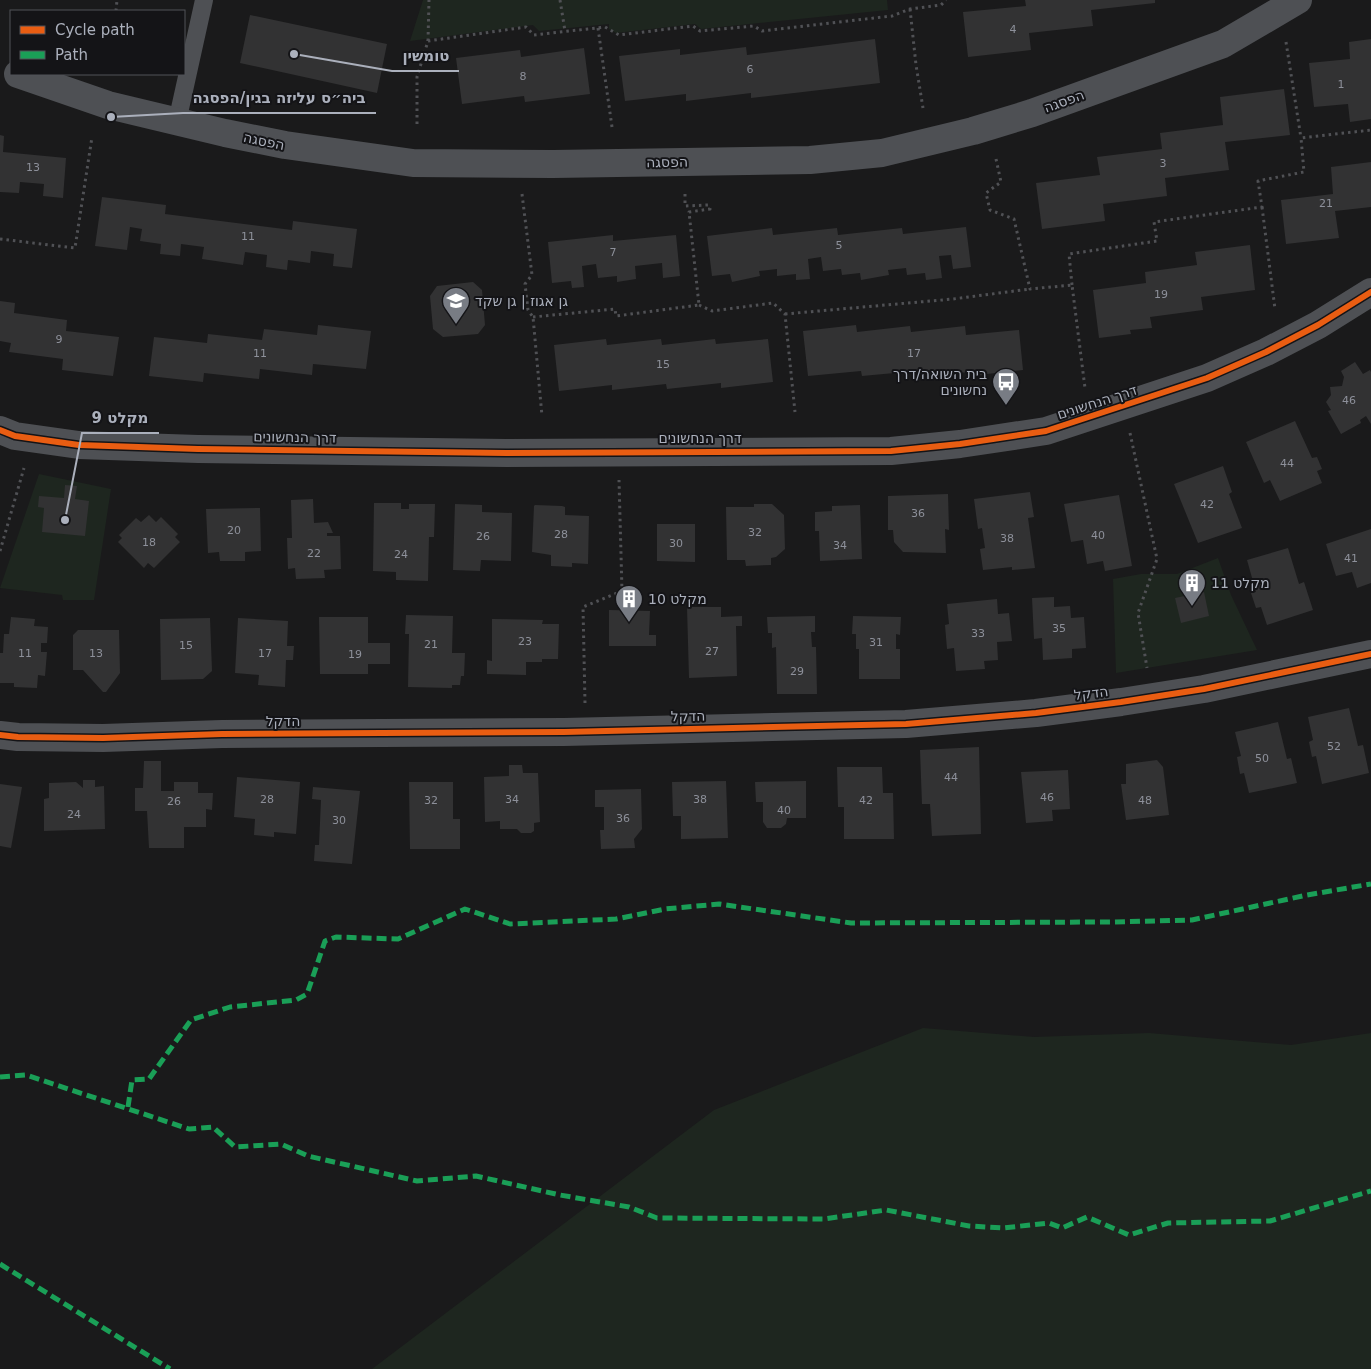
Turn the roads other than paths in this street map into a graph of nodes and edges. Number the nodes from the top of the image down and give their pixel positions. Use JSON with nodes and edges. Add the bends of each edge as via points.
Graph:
{"nodes":[{"id":1,"x":204,"y":0,"type":"edge"},
{"id":2,"x":1298,"y":0,"type":"edge"},
{"id":3,"x":21,"y":75,"type":"edge"},
{"id":4,"x":177,"y":122,"type":"junction"},
{"id":5,"x":1371,"y":292,"type":"edge"},
{"id":6,"x":0,"y":430,"type":"edge"},
{"id":7,"x":1371,"y":654,"type":"edge"},
{"id":8,"x":0,"y":735,"type":"edge"}],
"edges":[{"from":1,"to":4,"type":"lane"},
{"from":2,"to":4,"type":"street","name":"הפסגה","via":[[1214,47],[1032,113],[882,153],[810,160],[414,163],[284,146]]},
{"from":3,"to":4,"type":"street","name":"הפסגה","via":[[108,104]]},
{"from":5,"to":6,"type":"street","name":"דרך הנחשונים","via":[[1300,334],[1207,378],[1046,431],[960,444],[891,450],[506,453],[79,445],[15,436]]},
{"from":7,"to":8,"type":"street","name":"הדקל","via":[[1204,689],[1121,702],[906,724],[104,738]]}]}
